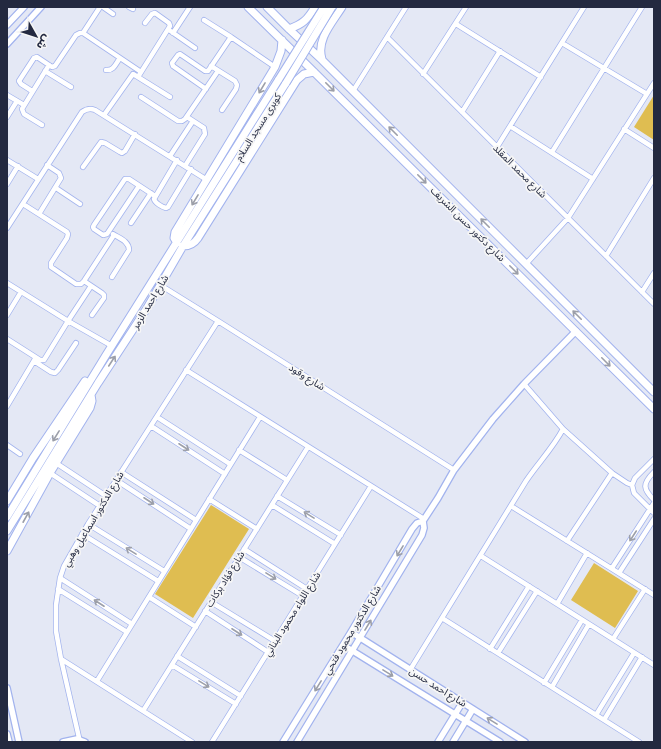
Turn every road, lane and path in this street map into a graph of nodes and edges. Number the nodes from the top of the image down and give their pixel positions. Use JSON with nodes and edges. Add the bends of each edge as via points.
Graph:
{"nodes":[{"id":1,"x":24,"y":7,"type":"edge"},
{"id":2,"x":41,"y":7,"type":"edge"},
{"id":3,"x":102,"y":7,"type":"edge"},
{"id":4,"x":190,"y":7,"type":"edge"},
{"id":5,"x":248,"y":7,"type":"edge"},
{"id":6,"x":267,"y":7,"type":"edge"},
{"id":7,"x":315,"y":7,"type":"edge"},
{"id":8,"x":324,"y":7,"type":"edge"},
{"id":9,"x":332,"y":7,"type":"edge"},
{"id":10,"x":342,"y":7,"type":"edge"},
{"id":11,"x":406,"y":7,"type":"edge"},
{"id":12,"x":466,"y":7,"type":"edge"},
{"id":13,"x":584,"y":7,"type":"edge"},
{"id":14,"x":642,"y":7,"type":"edge"},
{"id":15,"x":113,"y":14,"type":"dead end"},
{"id":16,"x":309,"y":17,"type":"junction"},
{"id":17,"x":204,"y":20,"type":"dead end"},
{"id":18,"x":145,"y":23,"type":"dead end"},
{"id":19,"x":456,"y":24,"type":"junction"},
{"id":20,"x":7,"y":25,"type":"edge"},
{"id":21,"x":289,"y":29,"type":"junction"},
{"id":22,"x":168,"y":30,"type":"junction"},
{"id":23,"x":83,"y":33,"type":"junction"},
{"id":24,"x":173,"y":33,"type":"junction"},
{"id":25,"x":325,"y":34,"type":"junction"},
{"id":26,"x":231,"y":37,"type":"junction"},
{"id":27,"x":387,"y":37,"type":"junction"},
{"id":28,"x":282,"y":40,"type":"junction"},
{"id":29,"x":562,"y":43,"type":"junction"},
{"id":30,"x":7,"y":44,"type":"edge"},
{"id":31,"x":195,"y":48,"type":"dead end"},
{"id":32,"x":500,"y":51,"type":"junction"},
{"id":33,"x":120,"y":58,"type":"junction"},
{"id":34,"x":322,"y":60,"type":"junction"},
{"id":35,"x":49,"y":65,"type":"junction"},
{"id":36,"x":211,"y":66,"type":"junction"},
{"id":37,"x":275,"y":67,"type":"junction"},
{"id":38,"x":604,"y":69,"type":"junction"},
{"id":39,"x":106,"y":70,"type":"dead end"},
{"id":40,"x":218,"y":70,"type":"junction"},
{"id":41,"x":45,"y":71,"type":"junction"},
{"id":42,"x":141,"y":72,"type":"junction"},
{"id":43,"x":314,"y":72,"type":"junction"},
{"id":44,"x":423,"y":74,"type":"junction"},
{"id":45,"x":138,"y":77,"type":"junction"},
{"id":46,"x":541,"y":77,"type":"junction"},
{"id":47,"x":282,"y":81,"type":"junction"},
{"id":48,"x":654,"y":83,"type":"edge"},
{"id":49,"x":294,"y":85,"type":"junction"},
{"id":50,"x":71,"y":86,"type":"dead end"},
{"id":51,"x":206,"y":89,"type":"junction"},
{"id":52,"x":32,"y":91,"type":"junction"},
{"id":53,"x":353,"y":91,"type":"junction"},
{"id":54,"x":647,"y":94,"type":"junction"},
{"id":55,"x":7,"y":95,"type":"edge"},
{"id":56,"x":141,"y":97,"type":"dead end"},
{"id":57,"x":170,"y":97,"type":"dead end"},
{"id":58,"x":17,"y":101,"type":"junction"},
{"id":59,"x":24,"y":105,"type":"junction"},
{"id":60,"x":222,"y":110,"type":"dead end"},
{"id":61,"x":462,"y":112,"type":"junction"},
{"id":62,"x":104,"y":115,"type":"junction"},
{"id":63,"x":7,"y":117,"type":"edge"},
{"id":64,"x":187,"y":117,"type":"junction"},
{"id":65,"x":193,"y":121,"type":"junction"},
{"id":66,"x":42,"y":125,"type":"dead end"},
{"id":67,"x":510,"y":126,"type":"junction"},
{"id":68,"x":624,"y":130,"type":"junction"},
{"id":69,"x":135,"y":134,"type":"junction"},
{"id":70,"x":497,"y":147,"type":"junction"},
{"id":71,"x":654,"y":148,"type":"edge"},
{"id":72,"x":552,"y":152,"type":"junction"},
{"id":73,"x":170,"y":156,"type":"junction"},
{"id":74,"x":7,"y":160,"type":"edge"},
{"id":75,"x":176,"y":160,"type":"junction"},
{"id":76,"x":47,"y":165,"type":"junction"},
{"id":77,"x":18,"y":166,"type":"junction"},
{"id":78,"x":185,"y":166,"type":"junction"},
{"id":79,"x":83,"y":167,"type":"dead end"},
{"id":80,"x":190,"y":169,"type":"junction"},
{"id":81,"x":654,"y":178,"type":"edge"},
{"id":82,"x":38,"y":179,"type":"junction"},
{"id":83,"x":593,"y":179,"type":"junction"},
{"id":84,"x":207,"y":180,"type":"junction"},
{"id":85,"x":7,"y":184,"type":"edge"},
{"id":86,"x":139,"y":186,"type":"junction"},
{"id":87,"x":56,"y":188,"type":"junction"},
{"id":88,"x":153,"y":194,"type":"junction"},
{"id":89,"x":23,"y":204,"type":"junction"},
{"id":90,"x":80,"y":204,"type":"dead end"},
{"id":91,"x":39,"y":214,"type":"junction"},
{"id":92,"x":568,"y":218,"type":"junction"},
{"id":93,"x":131,"y":223,"type":"dead end"},
{"id":94,"x":7,"y":228,"type":"edge"},
{"id":95,"x":109,"y":231,"type":"junction"},
{"id":96,"x":114,"y":235,"type":"junction"},
{"id":97,"x":499,"y":237,"type":"junction"},
{"id":98,"x":180,"y":244,"type":"junction"},
{"id":99,"x":490,"y":246,"type":"junction"},
{"id":100,"x":606,"y":256,"type":"junction"},
{"id":101,"x":526,"y":264,"type":"junction"},
{"id":102,"x":654,"y":273,"type":"edge"},
{"id":103,"x":112,"y":277,"type":"dead end"},
{"id":104,"x":84,"y":281,"type":"junction"},
{"id":105,"x":7,"y":283,"type":"edge"},
{"id":106,"x":160,"y":285,"type":"junction"},
{"id":107,"x":91,"y":286,"type":"junction"},
{"id":108,"x":552,"y":290,"type":"junction"},
{"id":109,"x":21,"y":292,"type":"junction"},
{"id":110,"x":642,"y":292,"type":"junction"},
{"id":111,"x":543,"y":299,"type":"junction"},
{"id":112,"x":654,"y":304,"type":"edge"},
{"id":113,"x":7,"y":315,"type":"edge"},
{"id":114,"x":92,"y":315,"type":"dead end"},
{"id":115,"x":68,"y":320,"type":"junction"},
{"id":116,"x":218,"y":321,"type":"junction"},
{"id":117,"x":576,"y":332,"type":"junction"},
{"id":118,"x":7,"y":339,"type":"edge"},
{"id":119,"x":76,"y":343,"type":"dead end"},
{"id":120,"x":112,"y":346,"type":"junction"},
{"id":121,"x":106,"y":355,"type":"junction"},
{"id":122,"x":35,"y":360,"type":"junction"},
{"id":123,"x":186,"y":370,"type":"junction"},
{"id":124,"x":524,"y":384,"type":"junction"},
{"id":125,"x":654,"y":392,"type":"edge"},
{"id":126,"x":91,"y":394,"type":"junction"},
{"id":127,"x":7,"y":405,"type":"edge"},
{"id":128,"x":654,"y":409,"type":"edge"},
{"id":129,"x":260,"y":416,"type":"junction"},
{"id":130,"x":157,"y":417,"type":"junction"},
{"id":131,"x":151,"y":426,"type":"junction"},
{"id":132,"x":563,"y":429,"type":"junction"},
{"id":133,"x":8,"y":447,"type":"edge"},
{"id":134,"x":308,"y":447,"type":"junction"},
{"id":135,"x":239,"y":450,"type":"junction"},
{"id":136,"x":20,"y":454,"type":"dead end"},
{"id":137,"x":654,"y":459,"type":"edge"},
{"id":138,"x":56,"y":463,"type":"junction"},
{"id":139,"x":230,"y":464,"type":"junction"},
{"id":140,"x":454,"y":470,"type":"junction"},
{"id":141,"x":122,"y":472,"type":"junction"},
{"id":142,"x":654,"y":472,"type":"edge"},
{"id":143,"x":50,"y":473,"type":"junction"},
{"id":144,"x":612,"y":473,"type":"junction"},
{"id":145,"x":225,"y":474,"type":"junction"},
{"id":146,"x":116,"y":480,"type":"junction"},
{"id":147,"x":287,"y":480,"type":"junction"},
{"id":148,"x":632,"y":485,"type":"junction"},
{"id":149,"x":371,"y":486,"type":"junction"},
{"id":150,"x":106,"y":496,"type":"junction"},
{"id":151,"x":278,"y":496,"type":"junction"},
{"id":152,"x":209,"y":499,"type":"junction"},
{"id":153,"x":7,"y":501,"type":"edge"},
{"id":154,"x":654,"y":502,"type":"edge"},
{"id":155,"x":272,"y":505,"type":"junction"},
{"id":156,"x":100,"y":506,"type":"junction"},
{"id":157,"x":511,"y":506,"type":"junction"},
{"id":158,"x":652,"y":511,"type":"edge"},
{"id":159,"x":7,"y":516,"type":"edge"},
{"id":160,"x":654,"y":518,"type":"edge"},
{"id":161,"x":196,"y":520,"type":"junction"},
{"id":162,"x":423,"y":520,"type":"junction"},
{"id":163,"x":88,"y":524,"type":"junction"},
{"id":164,"x":191,"y":529,"type":"junction"},
{"id":165,"x":257,"y":529,"type":"junction"},
{"id":166,"x":7,"y":532,"type":"edge"},
{"id":167,"x":82,"y":534,"type":"junction"},
{"id":168,"x":341,"y":535,"type":"junction"},
{"id":169,"x":567,"y":541,"type":"junction"},
{"id":170,"x":335,"y":544,"type":"junction"},
{"id":171,"x":244,"y":549,"type":"junction"},
{"id":172,"x":7,"y":551,"type":"edge"},
{"id":173,"x":587,"y":553,"type":"junction"},
{"id":174,"x":481,"y":556,"type":"junction"},
{"id":175,"x":239,"y":557,"type":"junction"},
{"id":176,"x":612,"y":568,"type":"junction"},
{"id":177,"x":164,"y":571,"type":"junction"},
{"id":178,"x":619,"y":573,"type":"junction"},
{"id":179,"x":60,"y":578,"type":"junction"},
{"id":180,"x":158,"y":581,"type":"junction"},
{"id":181,"x":529,"y":586,"type":"junction"},
{"id":182,"x":58,"y":589,"type":"junction"},
{"id":183,"x":307,"y":589,"type":"junction"},
{"id":184,"x":645,"y":589,"type":"junction"},
{"id":185,"x":536,"y":591,"type":"junction"},
{"id":186,"x":654,"y":595,"type":"edge"},
{"id":187,"x":303,"y":596,"type":"junction"},
{"id":188,"x":149,"y":597,"type":"junction"},
{"id":189,"x":211,"y":602,"type":"junction"},
{"id":190,"x":557,"y":604,"type":"junction"},
{"id":191,"x":205,"y":611,"type":"junction"},
{"id":192,"x":442,"y":618,"type":"junction"},
{"id":193,"x":582,"y":620,"type":"junction"},
{"id":194,"x":132,"y":624,"type":"junction"},
{"id":195,"x":589,"y":624,"type":"junction"},
{"id":196,"x":196,"y":627,"type":"junction"},
{"id":197,"x":127,"y":632,"type":"junction"},
{"id":198,"x":351,"y":632,"type":"junction"},
{"id":199,"x":360,"y":638,"type":"junction"},
{"id":200,"x":613,"y":639,"type":"junction"},
{"id":201,"x":275,"y":641,"type":"junction"},
{"id":202,"x":344,"y":644,"type":"junction"},
{"id":203,"x":490,"y":649,"type":"junction"},
{"id":204,"x":353,"y":650,"type":"junction"},
{"id":205,"x":268,"y":652,"type":"junction"},
{"id":206,"x":634,"y":652,"type":"junction"},
{"id":207,"x":498,"y":653,"type":"junction"},
{"id":208,"x":177,"y":656,"type":"junction"},
{"id":209,"x":642,"y":657,"type":"junction"},
{"id":210,"x":61,"y":659,"type":"junction"},
{"id":211,"x":172,"y":665,"type":"junction"},
{"id":212,"x":654,"y":665,"type":"edge"},
{"id":213,"x":410,"y":670,"type":"junction"},
{"id":214,"x":97,"y":681,"type":"junction"},
{"id":215,"x":544,"y":682,"type":"junction"},
{"id":216,"x":552,"y":687,"type":"junction"},
{"id":217,"x":7,"y":688,"type":"edge"},
{"id":218,"x":241,"y":696,"type":"junction"},
{"id":219,"x":462,"y":702,"type":"junction"},
{"id":220,"x":236,"y":704,"type":"junction"},
{"id":221,"x":473,"y":709,"type":"junction"},
{"id":222,"x":143,"y":711,"type":"junction"},
{"id":223,"x":455,"y":714,"type":"junction"},
{"id":224,"x":596,"y":716,"type":"junction"},
{"id":225,"x":604,"y":720,"type":"junction"},
{"id":226,"x":466,"y":721,"type":"junction"},
{"id":227,"x":7,"y":734,"type":"edge"},
{"id":228,"x":82,"y":741,"type":"edge"},
{"id":229,"x":9,"y":742,"type":"edge"},
{"id":230,"x":19,"y":742,"type":"edge"},
{"id":231,"x":63,"y":742,"type":"edge"},
{"id":232,"x":192,"y":742,"type":"edge"},
{"id":233,"x":212,"y":742,"type":"edge"},
{"id":234,"x":283,"y":742,"type":"edge"},
{"id":235,"x":297,"y":742,"type":"edge"},
{"id":236,"x":438,"y":742,"type":"edge"},
{"id":237,"x":453,"y":742,"type":"edge"},
{"id":238,"x":500,"y":742,"type":"edge"},
{"id":239,"x":525,"y":742,"type":"edge"},
{"id":240,"x":638,"y":742,"type":"edge"}],
"edges":[{"from":1,"to":20,"type":"street"},
{"from":2,"to":30,"type":"street"},
{"from":3,"to":15,"type":"street"},
{"from":3,"to":23,"type":"street"},
{"from":4,"to":24,"type":"street"},
{"from":5,"to":28,"type":"main road","name":"شارع دكتور حسن الشريف"},
{"from":6,"to":21,"type":"main road","name":"شارع دكتور حسن الشريف"},
{"from":7,"to":16,"type":"main road"},
{"from":8,"to":47,"type":"main road","name":"كوبرى مسجد السلام","bridge":true},
{"from":9,"to":47,"type":"main road","name":"كوبرى مسجد السلام","bridge":true},
{"from":10,"to":25,"type":"main road"},
{"from":11,"to":27,"type":"street"},
{"from":12,"to":19,"type":"street"},
{"from":13,"to":29,"type":"street"},
{"from":14,"to":38,"type":"street"},
{"from":16,"to":21,"type":"main road"},
{"from":16,"to":25,"type":"main road","via":[[309,26],[312,30]]},
{"from":17,"to":26,"type":"street"},
{"from":18,"to":22,"type":"street","via":[[152,14],[156,14],[170,24]]},
{"from":19,"to":32,"type":"street"},
{"from":19,"to":44,"type":"street"},
{"from":21,"to":34,"type":"main road","name":"شارع دكتور حسن الشريف"},
{"from":22,"to":24,"type":"street"},
{"from":22,"to":42,"type":"street"},
{"from":23,"to":33,"type":"street"},
{"from":23,"to":35,"type":"street","via":[[76,35],[55,66]]},
{"from":24,"to":31,"type":"street"},
{"from":25,"to":34,"type":"main road","via":[[320,48]]},
{"from":26,"to":36,"type":"street"},
{"from":26,"to":37,"type":"street"},
{"from":27,"to":44,"type":"street","name":"شارع محمد المقلد"},
{"from":27,"to":53,"type":"street"},
{"from":28,"to":37,"type":"main road","name":"شارع احمد الزمر"},
{"from":28,"to":43,"type":"main road","name":"شارع دكتور حسن الشريف"},
{"from":29,"to":38,"type":"street"},
{"from":29,"to":46,"type":"street"},
{"from":32,"to":46,"type":"street"},
{"from":32,"to":61,"type":"street"},
{"from":33,"to":39,"type":"street","via":[[113,69]]},
{"from":33,"to":42,"type":"street"},
{"from":34,"to":53,"type":"main road","name":"شارع دكتور حسن الشريف"},
{"from":35,"to":41,"type":"street"},
{"from":35,"to":52,"type":"street","via":[[35,57],[20,80],[20,83]]},
{"from":36,"to":40,"type":"street"},
{"from":36,"to":51,"type":"street","via":[[205,71],[180,54],[172,64]]},
{"from":37,"to":49,"type":"main road","via":[[290,73]]},
{"from":37,"to":84,"type":"main road","name":"شارع احمد الزمر","one_way":true},
{"from":38,"to":54,"type":"street"},
{"from":38,"to":72,"type":"street"},
{"from":40,"to":51,"type":"street"},
{"from":40,"to":60,"type":"street","via":[[237,85]]},
{"from":41,"to":50,"type":"street"},
{"from":41,"to":52,"type":"street"},
{"from":42,"to":45,"type":"street"},
{"from":43,"to":49,"type":"main road","name":"شارع احمد الزمر","via":[[302,76]]},
{"from":43,"to":99,"type":"main road","name":"شارع دكتور حسن الشريف","one_way":true},
{"from":44,"to":61,"type":"street","name":"شارع محمد المقلد"},
{"from":45,"to":57,"type":"street"},
{"from":45,"to":62,"type":"street","via":[[132,75]]},
{"from":46,"to":67,"type":"street"},
{"from":47,"to":98,"type":"main road","name":"كوبرى مسجد السلام"},
{"from":48,"to":54,"type":"street"},
{"from":49,"to":98,"type":"main road","name":"شارع احمد الزمر","via":[[198,238],[192,245]]},
{"from":51,"to":64,"type":"street"},
{"from":52,"to":59,"type":"street"},
{"from":97,"to":53,"type":"main road","name":"شارع دكتور حسن الشريف","one_way":true},
{"from":54,"to":68,"type":"street"},
{"from":55,"to":58,"type":"street"},
{"from":56,"to":64,"type":"street","via":[[178,121],[184,121]]},
{"from":58,"to":59,"type":"street"},
{"from":58,"to":63,"type":"street"},
{"from":59,"to":66,"type":"street","via":[[23,112]]},
{"from":61,"to":70,"type":"street","name":"شارع محمد المقلد"},
{"from":62,"to":69,"type":"street"},
{"from":62,"to":76,"type":"street","via":[[93,109],[82,112]]},
{"from":64,"to":65,"type":"street"},
{"from":65,"to":73,"type":"street"},
{"from":65,"to":78,"type":"street","via":[[204,128],[206,134]]},
{"from":67,"to":70,"type":"street"},
{"from":67,"to":72,"type":"street"},
{"from":68,"to":71,"type":"street"},
{"from":68,"to":83,"type":"street"},
{"from":69,"to":73,"type":"street"},
{"from":69,"to":79,"type":"street","via":[[122,153],[101,142]]},
{"from":70,"to":92,"type":"street","name":"شارع محمد المقلد"},
{"from":72,"to":83,"type":"street"},
{"from":73,"to":75,"type":"street"},
{"from":74,"to":77,"type":"street"},
{"from":75,"to":78,"type":"street"},
{"from":75,"to":88,"type":"street"},
{"from":76,"to":82,"type":"street"},
{"from":76,"to":87,"type":"street","via":[[61,176]]},
{"from":77,"to":82,"type":"street"},
{"from":77,"to":85,"type":"street"},
{"from":78,"to":80,"type":"street"},
{"from":80,"to":84,"type":"street"},
{"from":80,"to":88,"type":"street","via":[[167,207],[155,201]]},
{"from":81,"to":100,"type":"street"},
{"from":82,"to":89,"type":"street"},
{"from":83,"to":92,"type":"street"},
{"from":84,"to":98,"type":"main road","name":"شارع احمد الزمر","one_way":true,"via":[[176,232],[174,238]]},
{"from":86,"to":88,"type":"street"},
{"from":86,"to":95,"type":"street"},
{"from":86,"to":95,"type":"street","via":[[129,179],[123,180],[93,226],[94,230],[103,235]]},
{"from":87,"to":90,"type":"street"},
{"from":87,"to":91,"type":"street"},
{"from":88,"to":93,"type":"street"},
{"from":89,"to":91,"type":"street"},
{"from":89,"to":94,"type":"street"},
{"from":91,"to":104,"type":"street","via":[[68,234],[51,263],[52,268],[76,284]]},
{"from":92,"to":100,"type":"street","name":"شارع محمد المقلد"},
{"from":92,"to":101,"type":"street"},
{"from":95,"to":96,"type":"street"},
{"from":96,"to":103,"type":"street","via":[[128,244],[129,250]]},
{"from":96,"to":104,"type":"street"},
{"from":97,"to":99,"type":"main road"},
{"from":97,"to":101,"type":"main road","name":"شارع دكتور حسن الشريف"},
{"from":98,"to":106,"type":"main road","name":"شارع احمد الزمر"},
{"from":98,"to":120,"type":"main road","name":"شارع احمد الزمر"},
{"from":99,"to":111,"type":"main road","name":"شارع دكتور حسن الشريف","one_way":true},
{"from":100,"to":110,"type":"street","name":"شارع محمد المقلد"},
{"from":101,"to":108,"type":"main road","name":"شارع دكتور حسن الشريف"},
{"from":102,"to":110,"type":"street"},
{"from":104,"to":107,"type":"street"},
{"from":105,"to":109,"type":"street"},
{"from":106,"to":116,"type":"street","name":"شارع وقود"},
{"from":126,"to":106,"type":"main road","name":"شارع احمد الزمر","one_way":true},
{"from":107,"to":114,"type":"street","via":[[102,292],[104,297]]},
{"from":107,"to":115,"type":"street"},
{"from":108,"to":111,"type":"main road"},
{"from":125,"to":108,"type":"main road","name":"شارع دكتور حسن الشريف","one_way":true},
{"from":109,"to":113,"type":"street"},
{"from":109,"to":115,"type":"street"},
{"from":110,"to":112,"type":"street","name":"شارع محمد المقلد"},
{"from":111,"to":117,"type":"main road","name":"شارع دكتور حسن الشريف"},
{"from":115,"to":120,"type":"street"},
{"from":115,"to":122,"type":"street","via":[[45,359]]},
{"from":116,"to":123,"type":"street","name":"شارع الدكتور اسماعيل وهبي"},
{"from":116,"to":140,"type":"street","name":"شارع وقود"},
{"from":117,"to":124,"type":"street","name":"شارع الدكتور محمود فتحي"},
{"from":117,"to":128,"type":"main road","name":"شارع دكتور حسن الشريف","one_way":true},
{"from":118,"to":122,"type":"street"},
{"from":119,"to":122,"type":"street","via":[[55,373]]},
{"from":120,"to":121,"type":"main road","name":"شارع احمد الزمر"},
{"from":121,"to":153,"type":"main road","name":"شارع احمد الزمر","via":[[99,359]]},
{"from":121,"to":159,"type":"main road","one_way":true},
{"from":122,"to":127,"type":"street"},
{"from":123,"to":129,"type":"street"},
{"from":123,"to":130,"type":"street","name":"شارع الدكتور اسماعيل وهبي"},
{"from":124,"to":132,"type":"street"},
{"from":124,"to":140,"type":"street","name":"شارع الدكتور محمود فتحي"},
{"from":126,"to":138,"type":"main road","name":"شارع احمد الزمر","via":[[90,408]]},
{"from":126,"to":166,"type":"main road"},
{"from":129,"to":134,"type":"street"},
{"from":129,"to":135,"type":"street"},
{"from":130,"to":131,"type":"street","name":"شارع الدكتور اسماعيل وهبي"},
{"from":130,"to":139,"type":"street"},
{"from":131,"to":141,"type":"street","name":"شارع الدكتور اسماعيل وهبي"},
{"from":131,"to":145,"type":"street","one_way":true},
{"from":132,"to":144,"type":"street"},
{"from":132,"to":157,"type":"street"},
{"from":133,"to":136,"type":"street"},
{"from":134,"to":147,"type":"street","name":"شارع فؤاد بركات"},
{"from":134,"to":149,"type":"street"},
{"from":135,"to":139,"type":"street"},
{"from":135,"to":147,"type":"street"},
{"from":137,"to":148,"type":"street","via":[[635,478]]},
{"from":138,"to":143,"type":"main road","name":"شارع احمد الزمر"},
{"from":138,"to":150,"type":"street"},
{"from":139,"to":145,"type":"street"},
{"from":140,"to":162,"type":"street","name":"شارع الدكتور محمود فتحي"},
{"from":141,"to":146,"type":"street","name":"شارع الدكتور اسماعيل وهبي"},
{"from":141,"to":161,"type":"street"},
{"from":142,"to":154,"type":"street","via":[[647,480],[646,487],[647,494]]},
{"from":143,"to":156,"type":"street"},
{"from":172,"to":143,"type":"main road","name":"شارع احمد الزمر","one_way":true},
{"from":144,"to":148,"type":"street"},
{"from":144,"to":169,"type":"street"},
{"from":145,"to":152,"type":"street"},
{"from":146,"to":150,"type":"street","name":"شارع الدكتور اسماعيل وهبي"},
{"from":146,"to":164,"type":"street","one_way":true},
{"from":147,"to":151,"type":"street","name":"شارع فؤاد بركات"},
{"from":148,"to":158,"type":"street","via":[[634,493]]},
{"from":149,"to":162,"type":"street"},
{"from":149,"to":168,"type":"street","name":"شارع اللواء محمود البناني"},
{"from":150,"to":156,"type":"street","name":"شارع الدكتور اسماعيل وهبي"},
{"from":151,"to":155,"type":"street","name":"شارع فؤاد بركات"},
{"from":168,"to":151,"type":"street","one_way":true},
{"from":152,"to":161,"type":"street"},
{"from":152,"to":165,"type":"street"},
{"from":154,"to":158,"type":"street"},
{"from":155,"to":165,"type":"street","name":"شارع فؤاد بركات"},
{"from":155,"to":170,"type":"street"},
{"from":156,"to":163,"type":"street","name":"شارع الدكتور اسماعيل وهبي"},
{"from":157,"to":169,"type":"street"},
{"from":157,"to":174,"type":"street"},
{"from":158,"to":176,"type":"street","one_way":true},
{"from":160,"to":178,"type":"street"},
{"from":161,"to":164,"type":"street"},
{"from":162,"to":198,"type":"street","name":"شارع الدكتور محمود فتحي","one_way":true,"via":[[412,529]]},
{"from":199,"to":162,"type":"street","name":"شارع الدكتور محمود فتحي","one_way":true,"via":[[422,535]]},
{"from":163,"to":167,"type":"street","name":"شارع الدكتور اسماعيل وهبي"},
{"from":177,"to":163,"type":"street","one_way":true},
{"from":164,"to":177,"type":"street"},
{"from":165,"to":171,"type":"street","name":"شارع فؤاد بركات"},
{"from":167,"to":179,"type":"street","name":"شارع الدكتور اسماعيل وهبي"},
{"from":167,"to":180,"type":"street"},
{"from":168,"to":170,"type":"street","name":"شارع اللواء محمود البناني"},
{"from":169,"to":173,"type":"street"},
{"from":170,"to":183,"type":"street","name":"شارع اللواء محمود البناني"},
{"from":171,"to":175,"type":"street","name":"شارع فؤاد بركات"},
{"from":171,"to":183,"type":"street"},
{"from":173,"to":176,"type":"street"},
{"from":173,"to":190,"type":"street"},
{"from":174,"to":181,"type":"street"},
{"from":174,"to":192,"type":"street"},
{"from":175,"to":187,"type":"street","one_way":true},
{"from":175,"to":189,"type":"street","name":"شارع فؤاد بركات"},
{"from":176,"to":178,"type":"street"},
{"from":177,"to":180,"type":"street"},
{"from":178,"to":184,"type":"street"},
{"from":179,"to":182,"type":"street","name":"شارع الدكتور اسماعيل وهبي"},
{"from":194,"to":179,"type":"street","one_way":true},
{"from":180,"to":188,"type":"street"},
{"from":181,"to":185,"type":"street"},
{"from":181,"to":203,"type":"street"},
{"from":182,"to":197,"type":"street"},
{"from":182,"to":210,"type":"street","name":"شارع الدكتور اسماعيل وهبي","via":[[55,618]]},
{"from":183,"to":187,"type":"street","name":"شارع اللواء محمود البناني"},
{"from":184,"to":186,"type":"street"},
{"from":184,"to":200,"type":"street"},
{"from":185,"to":190,"type":"street"},
{"from":185,"to":207,"type":"street"},
{"from":187,"to":201,"type":"street","name":"شارع اللواء محمود البناني"},
{"from":188,"to":194,"type":"street"},
{"from":188,"to":196,"type":"street"},
{"from":189,"to":191,"type":"street","name":"شارع فؤاد بركات"},
{"from":189,"to":201,"type":"street"},
{"from":190,"to":193,"type":"street"},
{"from":191,"to":196,"type":"street","name":"شارع فؤاد بركات"},
{"from":191,"to":205,"type":"street","one_way":true},
{"from":192,"to":203,"type":"street"},
{"from":192,"to":213,"type":"street"},
{"from":193,"to":195,"type":"street"},
{"from":193,"to":215,"type":"street"},
{"from":194,"to":197,"type":"street"},
{"from":195,"to":200,"type":"street"},
{"from":195,"to":216,"type":"street"},
{"from":196,"to":208,"type":"street","name":"شارع فؤاد بركات"},
{"from":197,"to":214,"type":"street"},
{"from":198,"to":199,"type":"street","name":"شارع احمد حسن"},
{"from":198,"to":202,"type":"street","name":"شارع الدكتور محمود فتحي"},
{"from":199,"to":204,"type":"street","name":"شارع الدكتور محمود فتحي"},
{"from":199,"to":213,"type":"street","name":"شارع احمد حسن"},
{"from":200,"to":206,"type":"street"},
{"from":201,"to":205,"type":"street","name":"شارع اللواء محمود البناني"},
{"from":202,"to":204,"type":"street","name":"شارع احمد حسن"},
{"from":202,"to":234,"type":"street","name":"شارع الدكتور محمود فتحي","one_way":true},
{"from":203,"to":207,"type":"street"},
{"from":204,"to":223,"type":"street","name":"شارع احمد حسن","one_way":true},
{"from":204,"to":235,"type":"street","name":"شارع الدكتور محمود فتحي"},
{"from":205,"to":218,"type":"street","name":"شارع اللواء محمود البناني"},
{"from":206,"to":209,"type":"street"},
{"from":206,"to":224,"type":"street"},
{"from":207,"to":215,"type":"street"},
{"from":208,"to":211,"type":"street","name":"شارع فؤاد بركات"},
{"from":208,"to":218,"type":"street"},
{"from":209,"to":212,"type":"street"},
{"from":209,"to":225,"type":"street"},
{"from":210,"to":214,"type":"street"},
{"from":210,"to":228,"type":"street","name":"شارع الدكتور اسماعيل وهبي"},
{"from":211,"to":220,"type":"street","one_way":true},
{"from":211,"to":222,"type":"street","name":"شارع فؤاد بركات"},
{"from":213,"to":219,"type":"street","name":"شارع احمد حسن"},
{"from":214,"to":222,"type":"street"},
{"from":215,"to":216,"type":"street"},
{"from":216,"to":224,"type":"street"},
{"from":217,"to":230,"type":"street"},
{"from":218,"to":220,"type":"street","name":"شارع اللواء محمود البناني"},
{"from":219,"to":221,"type":"street","name":"شارع احمد حسن"},
{"from":219,"to":223,"type":"street"},
{"from":220,"to":233,"type":"street","name":"شارع اللواء محمود البناني"},
{"from":221,"to":226,"type":"street"},
{"from":239,"to":221,"type":"street","name":"شارع احمد حسن","one_way":true},
{"from":222,"to":232,"type":"street"},
{"from":223,"to":226,"type":"street","name":"شارع احمد حسن"},
{"from":223,"to":236,"type":"street"},
{"from":224,"to":225,"type":"street"},
{"from":225,"to":240,"type":"street"},
{"from":226,"to":237,"type":"street"},
{"from":226,"to":238,"type":"street","name":"شارع احمد حسن"},
{"from":227,"to":229,"type":"street"},
{"from":228,"to":231,"type":"street","via":[[77,739]]}]}
